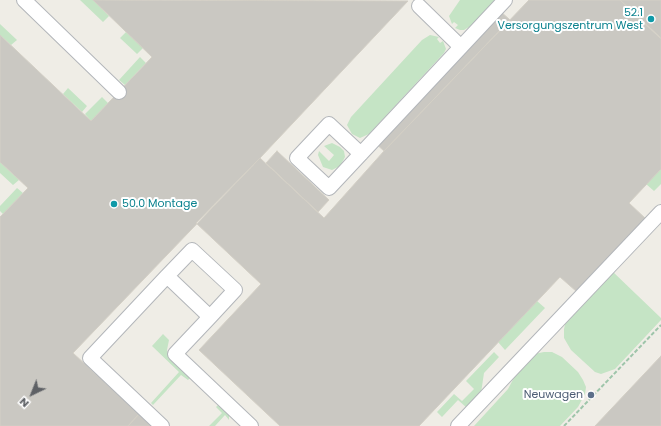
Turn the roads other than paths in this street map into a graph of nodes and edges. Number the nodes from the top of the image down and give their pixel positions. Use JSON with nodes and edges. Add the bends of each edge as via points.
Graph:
{"nodes":[{"id":1,"x":24,"y":0,"type":"edge"},
{"id":2,"x":505,"y":0,"type":"edge"},
{"id":3,"x":419,"y":6,"type":"dead end"},
{"id":4,"x":462,"y":46,"type":"junction"},
{"id":5,"x":119,"y":92,"type":"dead end"},
{"id":6,"x":361,"y":154,"type":"junction"},
{"id":7,"x":661,"y":212,"type":"edge"},
{"id":8,"x":167,"y":276,"type":"junction"},
{"id":9,"x":210,"y":317,"type":"junction"},
{"id":10,"x":162,"y":426,"type":"edge"},
{"id":11,"x":251,"y":426,"type":"edge"},
{"id":12,"x":458,"y":426,"type":"edge"}],
"edges":[{"from":1,"to":5,"type":"lane"},
{"from":2,"to":4,"type":"lane"},
{"from":3,"to":4,"type":"lane"},
{"from":4,"to":6,"type":"lane"},
{"from":6,"to":6,"type":"lane","via":[[329,188],[297,158],[329,124]]},
{"from":7,"to":12,"type":"lane"},
{"from":8,"to":9,"type":"lane"},
{"from":8,"to":9,"type":"lane","via":[[192,250],[235,290]]},
{"from":8,"to":10,"type":"lane","via":[[90,358]]},
{"from":9,"to":11,"type":"lane","via":[[175,354]]}]}
